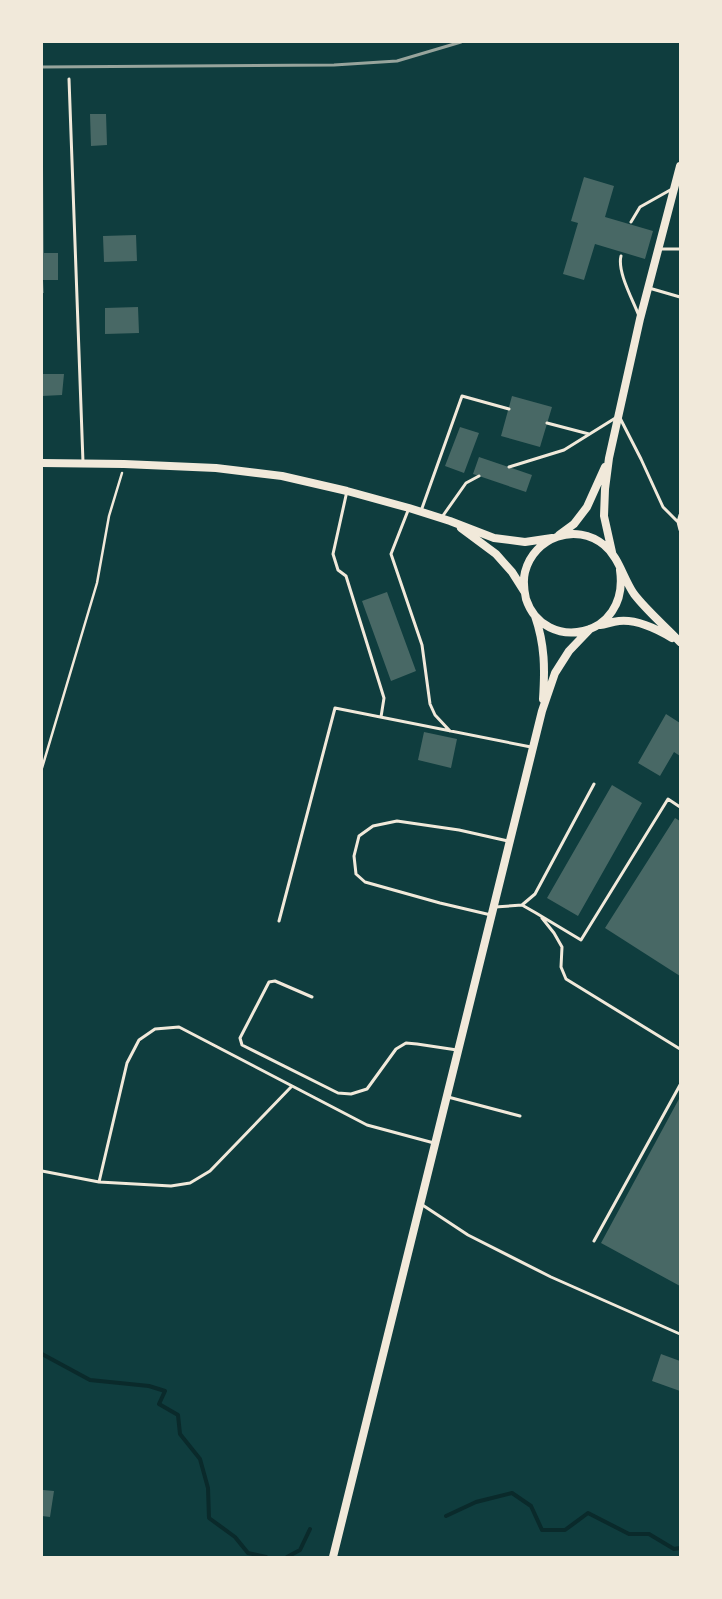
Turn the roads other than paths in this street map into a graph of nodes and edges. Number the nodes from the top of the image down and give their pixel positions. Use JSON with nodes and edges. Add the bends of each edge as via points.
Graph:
{"nodes":[{"id":1,"x":69,"y":79,"type":"dead end"},
{"id":2,"x":680,"y":166,"type":"edge"},
{"id":3,"x":674,"y":188,"type":"junction"},
{"id":4,"x":631,"y":222,"type":"dead end"},
{"id":5,"x":659,"y":249,"type":"junction"},
{"id":6,"x":680,"y":249,"type":"edge"},
{"id":7,"x":621,"y":256,"type":"dead end"},
{"id":8,"x":648,"y":288,"type":"junction"},
{"id":9,"x":680,"y":297,"type":"edge"},
{"id":10,"x":640,"y":319,"type":"junction"},
{"id":11,"x":509,"y":408,"type":"dead end"},
{"id":12,"x":619,"y":415,"type":"junction"},
{"id":13,"x":547,"y":423,"type":"dead end"},
{"id":14,"x":589,"y":434,"type":"junction"},
{"id":15,"x":609,"y":458,"type":"junction"},
{"id":16,"x":42,"y":463,"type":"edge"},
{"id":17,"x":83,"y":464,"type":"junction"},
{"id":18,"x":509,"y":467,"type":"dead end"},
{"id":19,"x":479,"y":476,"type":"dead end"},
{"id":20,"x":347,"y":491,"type":"junction"},
{"id":21,"x":409,"y":508,"type":"junction"},
{"id":22,"x":420,"y":512,"type":"junction"},
{"id":23,"x":680,"y":515,"type":"edge"},
{"id":24,"x":441,"y":518,"type":"junction"},
{"id":25,"x":450,"y":521,"type":"junction"},
{"id":26,"x":678,"y":522,"type":"junction"},
{"id":27,"x":680,"y":530,"type":"edge"},
{"id":28,"x":554,"y":537,"type":"junction"},
{"id":29,"x":612,"y":553,"type":"junction"},
{"id":30,"x":620,"y":570,"type":"junction"},
{"id":31,"x":525,"y":593,"type":"junction"},
{"id":32,"x":534,"y":614,"type":"junction"},
{"id":33,"x":594,"y":628,"type":"junction"},
{"id":34,"x":680,"y":642,"type":"edge"},
{"id":35,"x":542,"y":711,"type":"junction"},
{"id":36,"x":381,"y":717,"type":"junction"},
{"id":37,"x":450,"y":731,"type":"junction"},
{"id":38,"x":533,"y":747,"type":"junction"},
{"id":39,"x":594,"y":784,"type":"dead end"},
{"id":40,"x":680,"y":807,"type":"edge"},
{"id":41,"x":509,"y":842,"type":"junction"},
{"id":42,"x":522,"y":905,"type":"junction"},
{"id":43,"x":492,"y":911,"type":"junction"},
{"id":44,"x":536,"y":913,"type":"junction"},
{"id":45,"x":279,"y":922,"type":"dead end"},
{"id":46,"x":312,"y":997,"type":"dead end"},
{"id":47,"x":680,"y":1049,"type":"edge"},
{"id":48,"x":458,"y":1050,"type":"junction"},
{"id":49,"x":680,"y":1085,"type":"edge"},
{"id":50,"x":292,"y":1086,"type":"junction"},
{"id":51,"x":447,"y":1096,"type":"junction"},
{"id":52,"x":520,"y":1116,"type":"dead end"},
{"id":53,"x":436,"y":1144,"type":"junction"},
{"id":54,"x":42,"y":1171,"type":"edge"},
{"id":55,"x":99,"y":1182,"type":"junction"},
{"id":56,"x":421,"y":1204,"type":"junction"},
{"id":57,"x":594,"y":1241,"type":"dead end"},
{"id":58,"x":680,"y":1334,"type":"edge"},
{"id":59,"x":332,"y":1557,"type":"edge"}],
"edges":[{"from":1,"to":17,"type":"lane"},
{"from":2,"to":3,"type":"main road"},
{"from":3,"to":4,"type":"lane","via":[[640,207]]},
{"from":3,"to":5,"type":"main road"},
{"from":5,"to":6,"type":"lane"},
{"from":5,"to":8,"type":"main road"},
{"from":7,"to":10,"type":"lane","via":[[621,272]]},
{"from":8,"to":9,"type":"lane"},
{"from":8,"to":10,"type":"main road"},
{"from":10,"to":12,"type":"main road"},
{"from":11,"to":22,"type":"lane","via":[[462,396]]},
{"from":12,"to":14,"type":"lane"},
{"from":12,"to":15,"type":"main road"},
{"from":12,"to":26,"type":"lane","via":[[663,507]]},
{"from":13,"to":14,"type":"lane"},
{"from":14,"to":18,"type":"lane","via":[[564,450]]},
{"from":15,"to":28,"type":"main road","via":[[587,507],[574,524]]},
{"from":15,"to":29,"type":"main road","via":[[604,516]]},
{"from":16,"to":17,"type":"main road"},
{"from":17,"to":20,"type":"main road","via":[[216,468],[282,476]]},
{"from":19,"to":24,"type":"lane","via":[[466,483]]},
{"from":20,"to":21,"type":"main road"},
{"from":20,"to":36,"type":"lane","via":[[333,554],[338,570],[346,576],[384,698]]},
{"from":21,"to":22,"type":"main road"},
{"from":21,"to":37,"type":"lane","via":[[391,554],[422,645],[430,704],[435,715]]},
{"from":22,"to":24,"type":"main road"},
{"from":23,"to":26,"type":"lane"},
{"from":24,"to":25,"type":"main road"},
{"from":25,"to":28,"type":"main road","via":[[494,538],[525,542]]},
{"from":25,"to":31,"type":"main road","via":[[496,554],[512,572]]},
{"from":26,"to":27,"type":"lane"},
{"from":28,"to":29,"type":"main road","via":[[585,535],[604,545]]},
{"from":28,"to":31,"type":"main road","via":[[540,546],[531,557],[524,574]]},
{"from":29,"to":30,"type":"main road"},
{"from":30,"to":33,"type":"main road","via":[[621,592],[618,602],[613,611]]},
{"from":30,"to":34,"type":"main road","via":[[634,593]]},
{"from":31,"to":32,"type":"main road"},
{"from":32,"to":33,"type":"main road","via":[[542,622],[562,631]]},
{"from":32,"to":35,"type":"main road","via":[[544,652]]},
{"from":33,"to":34,"type":"main road","via":[[620,621],[640,624],[656,629]]},
{"from":33,"to":35,"type":"main road","via":[[569,651],[555,673]]},
{"from":35,"to":38,"type":"main road"},
{"from":36,"to":37,"type":"lane"},
{"from":36,"to":45,"type":"lane","via":[[335,708]]},
{"from":37,"to":38,"type":"lane"},
{"from":38,"to":41,"type":"main road"},
{"from":39,"to":42,"type":"lane","via":[[535,894]]},
{"from":40,"to":44,"type":"lane","via":[[668,799],[580,940]]},
{"from":41,"to":43,"type":"main road"},
{"from":41,"to":43,"type":"lane","via":[[459,830],[397,821],[373,826],[359,836],[354,856],[356,874],[365,882],[451,906]]},
{"from":42,"to":43,"type":"lane"},
{"from":42,"to":44,"type":"lane"},
{"from":43,"to":48,"type":"main road"},
{"from":44,"to":47,"type":"lane","via":[[554,933],[562,947],[561,967],[566,979]]},
{"from":46,"to":48,"type":"lane","via":[[275,981],[269,982],[240,1038],[242,1045],[338,1093],[351,1094],[368,1089],[396,1049],[406,1044]]},
{"from":48,"to":51,"type":"main road"},
{"from":49,"to":57,"type":"lane"},
{"from":50,"to":53,"type":"lane","via":[[367,1126]]},
{"from":50,"to":55,"type":"lane","via":[[210,1171],[190,1183],[171,1186]]},
{"from":50,"to":55,"type":"lane","via":[[179,1027],[155,1029],[139,1040],[127,1063]]},
{"from":51,"to":52,"type":"lane"},
{"from":51,"to":53,"type":"main road"},
{"from":53,"to":56,"type":"main road"},
{"from":54,"to":55,"type":"lane"},
{"from":56,"to":58,"type":"lane","via":[[468,1235],[551,1277]]},
{"from":56,"to":59,"type":"main road"}]}
